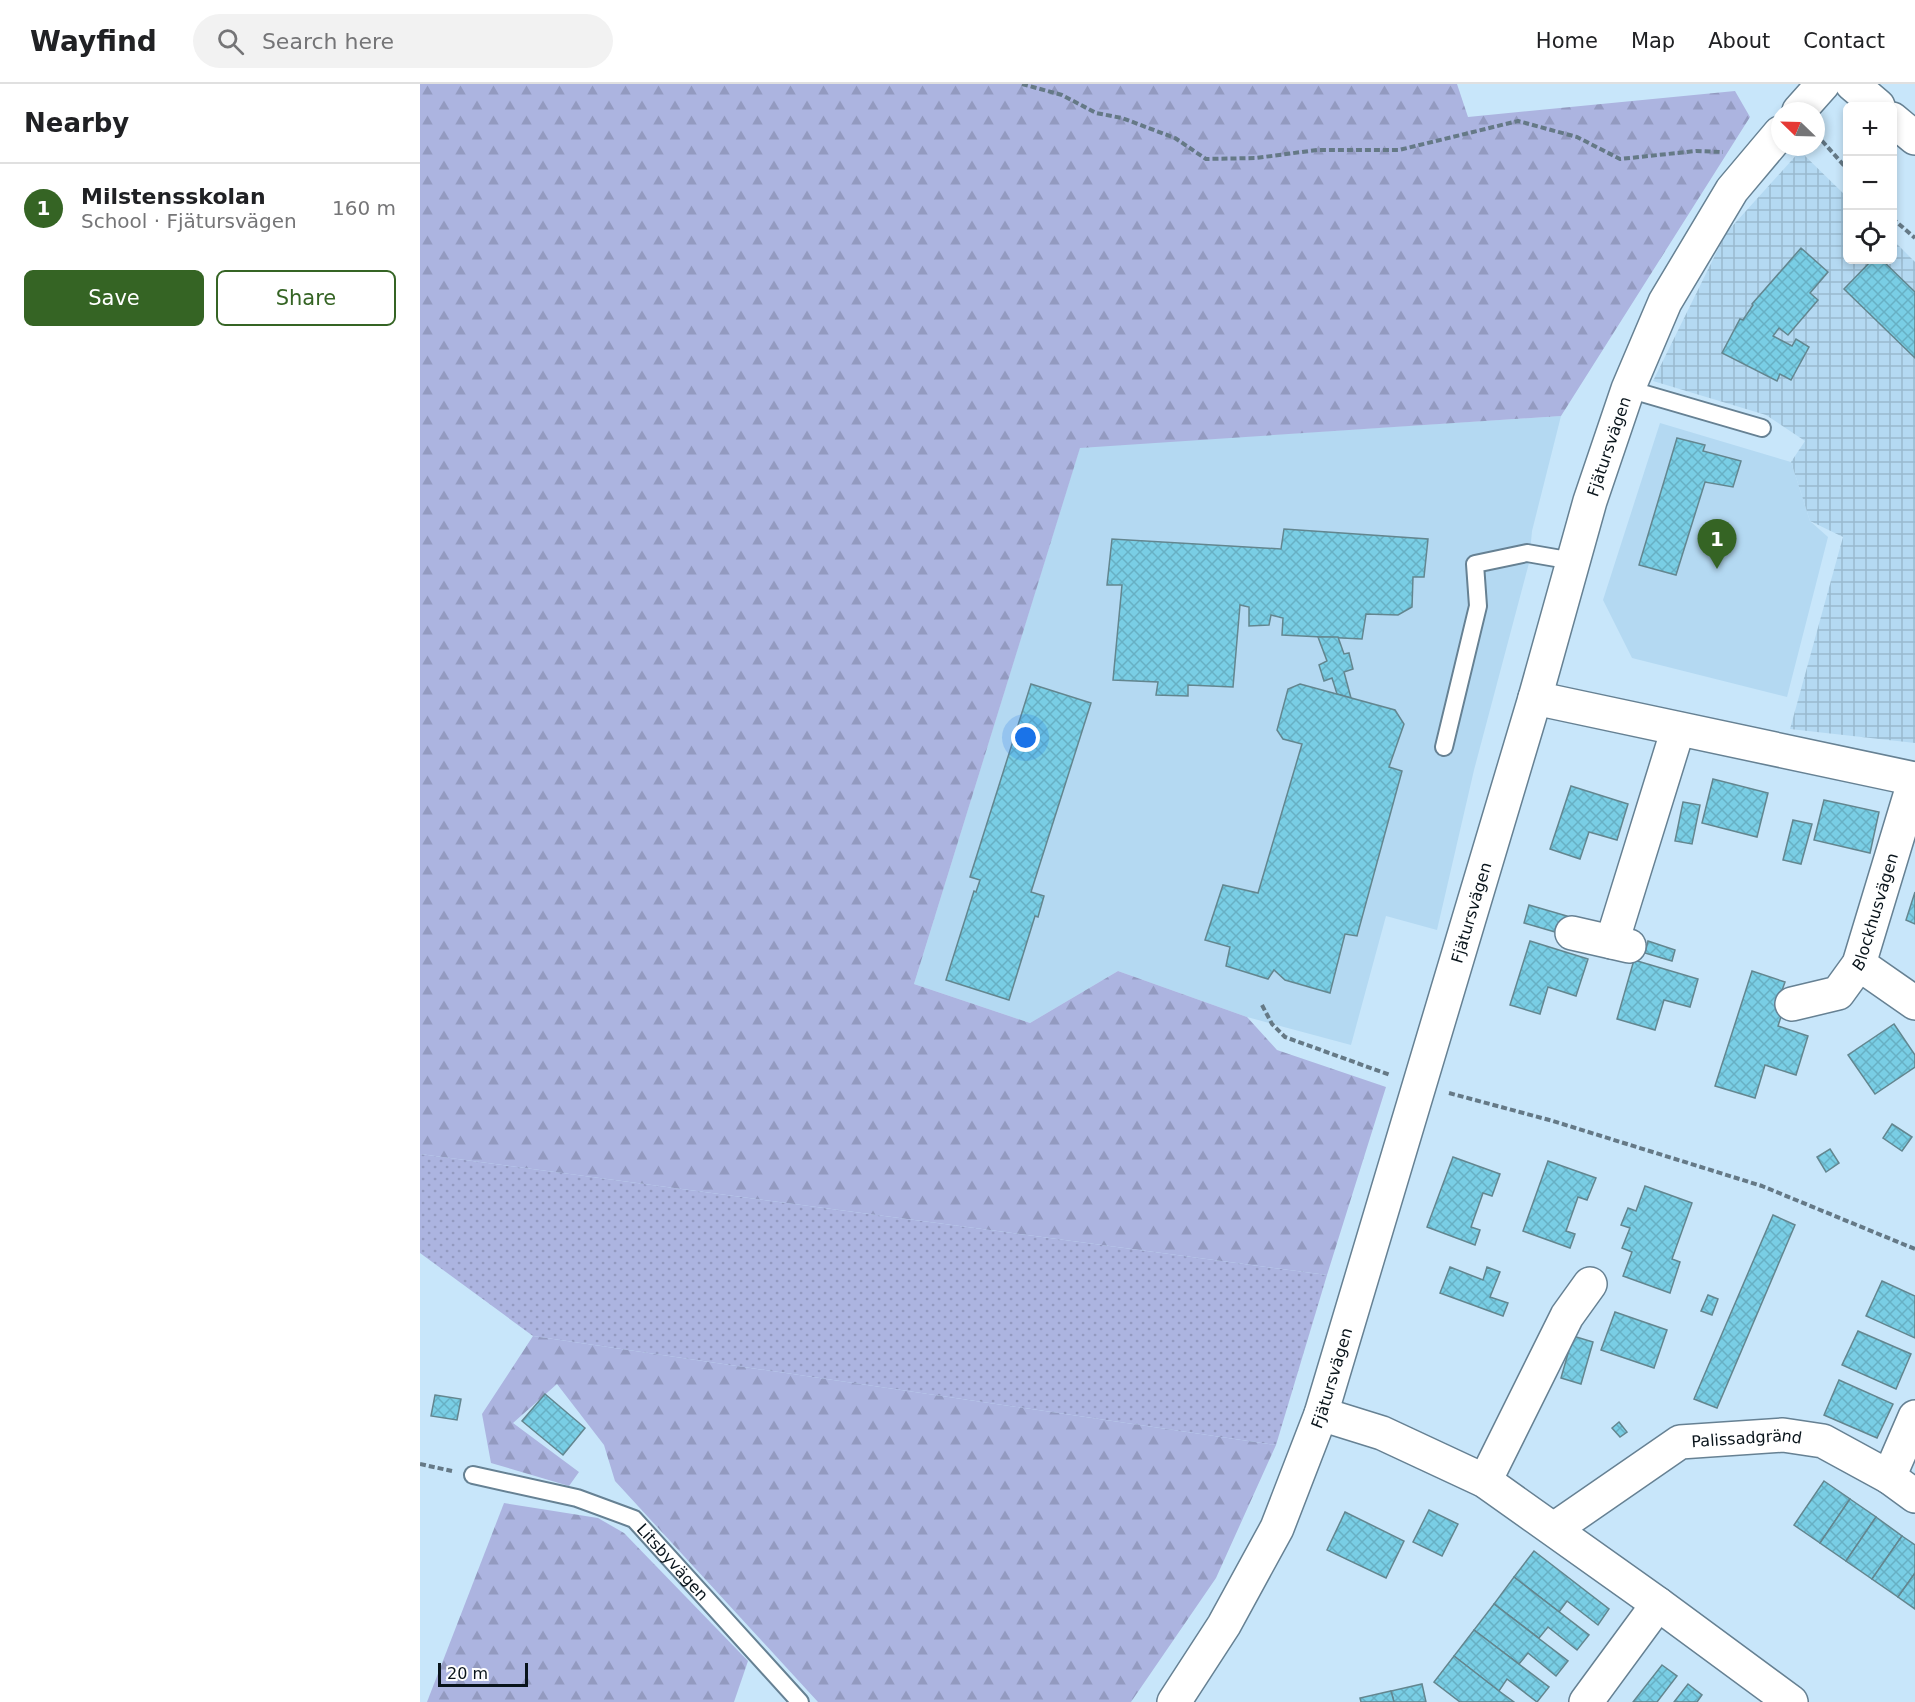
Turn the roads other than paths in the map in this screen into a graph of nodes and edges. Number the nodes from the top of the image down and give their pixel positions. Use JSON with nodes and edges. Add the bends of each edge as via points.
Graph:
{"nodes":[{"id":1,"x":1823,"y":84,"type":"edge"},
{"id":2,"x":1852,"y":84,"type":"edge"},
{"id":3,"x":1807,"y":102,"type":"edge"},
{"id":4,"x":1873,"y":102,"type":"edge"},
{"id":5,"x":1897,"y":122,"type":"edge"},
{"id":6,"x":1915,"y":138,"type":"edge"},
{"id":7,"x":1771,"y":144,"type":"edge"},
{"id":8,"x":1628,"y":388,"type":"junction"},
{"id":9,"x":1762,"y":428,"type":"dead end"},
{"id":10,"x":1573,"y":561,"type":"junction"},
{"id":11,"x":1535,"y":699,"type":"junction"},
{"id":12,"x":1678,"y":729,"type":"junction"},
{"id":13,"x":1444,"y":747,"type":"dead end"},
{"id":14,"x":1915,"y":779,"type":"edge"},
{"id":15,"x":1572,"y":933,"type":"dead end"},
{"id":16,"x":1858,"y":964,"type":"junction"},
{"id":17,"x":1915,"y":1003,"type":"edge"},
{"id":18,"x":1792,"y":1004,"type":"dead end"},
{"id":19,"x":1590,"y":1284,"type":"dead end"},
{"id":20,"x":1321,"y":1414,"type":"junction"},
{"id":21,"x":1915,"y":1416,"type":"edge"},
{"id":22,"x":473,"y":1475,"type":"road end"},
{"id":23,"x":1889,"y":1478,"type":"junction"},
{"id":24,"x":1485,"y":1481,"type":"junction"},
{"id":25,"x":1915,"y":1496,"type":"edge"},
{"id":26,"x":1554,"y":1529,"type":"junction"},
{"id":27,"x":1658,"y":1604,"type":"junction"},
{"id":28,"x":800,"y":1702,"type":"edge"},
{"id":29,"x":1174,"y":1702,"type":"edge"},
{"id":30,"x":1586,"y":1702,"type":"edge"},
{"id":31,"x":1791,"y":1702,"type":"edge"}],
"edges":[{"from":1,"to":3,"type":"street"},
{"from":2,"to":4,"type":"street"},
{"from":5,"to":6,"type":"street"},
{"from":7,"to":8,"type":"street","name":"Fjätursvägen","via":[[1732,190],[1665,302]]},
{"from":8,"to":9,"type":"lane"},
{"from":8,"to":10,"type":"street","name":"Fjätursvägen"},
{"from":10,"to":11,"type":"street","name":"Fjätursvägen"},
{"from":10,"to":13,"type":"lane","via":[[1527,553],[1475,564],[1479,606]]},
{"from":11,"to":12,"type":"street","name":"Blockhusvägen"},
{"from":11,"to":20,"type":"street","name":"Fjätursvägen"},
{"from":12,"to":14,"type":"street","name":"Blockhusvägen"},
{"from":12,"to":15,"type":"street","via":[[1621,944]]},
{"from":14,"to":16,"type":"street","name":"Blockhusvägen"},
{"from":16,"to":17,"type":"street"},
{"from":16,"to":18,"type":"street","name":"Blockhusvägen","via":[[1838,993]]},
{"from":19,"to":24,"type":"street","via":[[1568,1316]]},
{"from":20,"to":24,"type":"street","via":[[1382,1433]]},
{"from":20,"to":29,"type":"street","name":"Fjätursvägen","via":[[1277,1528],[1224,1625]]},
{"from":21,"to":23,"type":"street"},
{"from":22,"to":28,"type":"lane","name":"Litsbyvägen","via":[[577,1498],[634,1519]]},
{"from":23,"to":25,"type":"street","name":"Palissadgränd"},
{"from":23,"to":26,"type":"street","name":"Palissadgränd","via":[[1823,1441],[1783,1435],[1680,1442]]},
{"from":24,"to":26,"type":"street"},
{"from":26,"to":27,"type":"street"},
{"from":27,"to":30,"type":"street"},
{"from":27,"to":31,"type":"street"}]}
